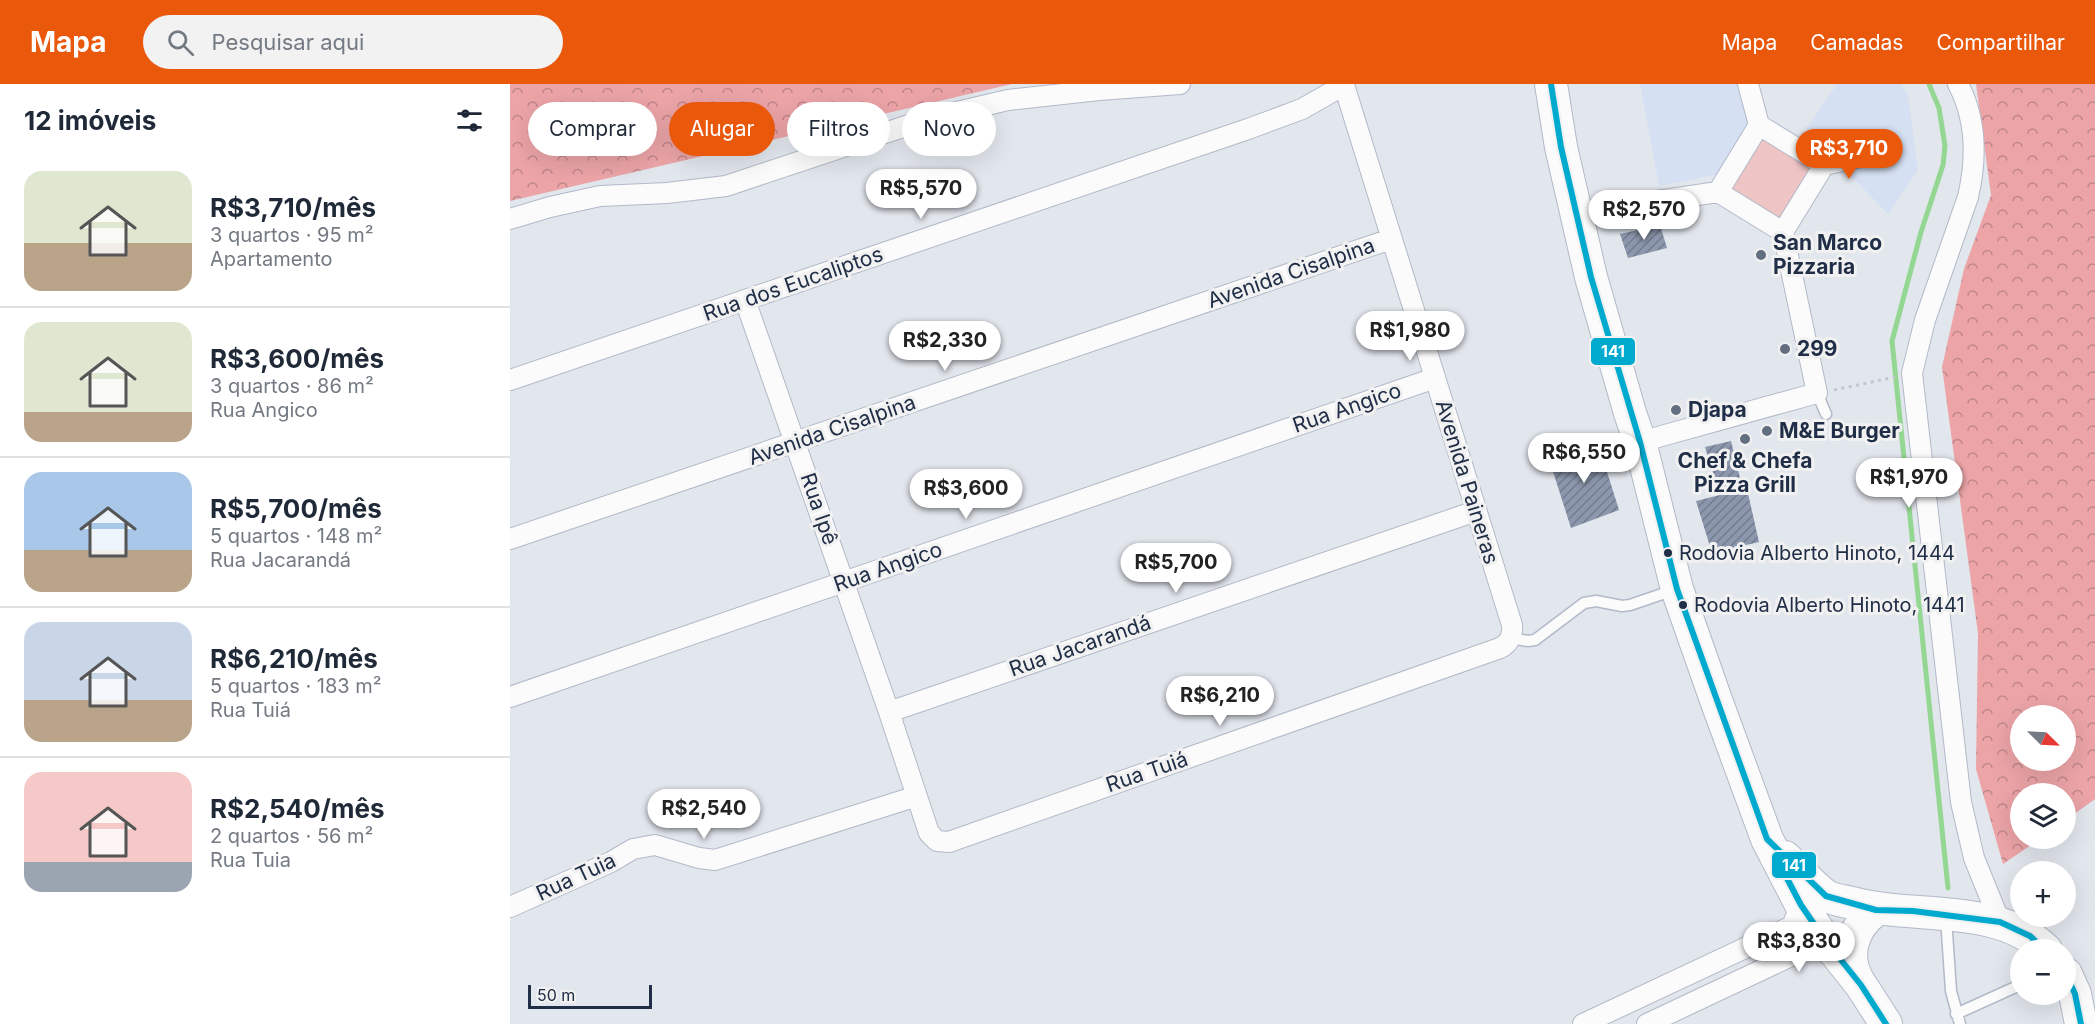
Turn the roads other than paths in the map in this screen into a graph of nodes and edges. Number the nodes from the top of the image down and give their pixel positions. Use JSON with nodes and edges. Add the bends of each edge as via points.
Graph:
{"nodes":[{"id":1,"x":1180,"y":84,"type":"edge"},
{"id":2,"x":1343,"y":84,"type":"edge"},
{"id":3,"x":1551,"y":84,"type":"edge"},
{"id":4,"x":1748,"y":84,"type":"edge"},
{"id":5,"x":1958,"y":84,"type":"edge"},
{"id":6,"x":1759,"y":125,"type":"junction"},
{"id":7,"x":1870,"y":155,"type":"dead end"},
{"id":8,"x":1824,"y":165,"type":"junction"},
{"id":9,"x":1718,"y":192,"type":"junction"},
{"id":10,"x":1576,"y":213,"type":"junction"},
{"id":11,"x":510,"y":219,"type":"edge"},
{"id":12,"x":1783,"y":232,"type":"junction"},
{"id":13,"x":1391,"y":238,"type":"junction"},
{"id":14,"x":745,"y":300,"type":"junction"},
{"id":15,"x":1435,"y":378,"type":"junction"},
{"id":16,"x":510,"y":380,"type":"edge"},
{"id":17,"x":1817,"y":393,"type":"junction"},
{"id":18,"x":1826,"y":414,"type":"dead end"},
{"id":19,"x":1640,"y":442,"type":"junction"},
{"id":20,"x":795,"y":443,"type":"junction"},
{"id":21,"x":1476,"y":511,"type":"junction"},
{"id":22,"x":510,"y":539,"type":"edge"},
{"id":23,"x":844,"y":582,"type":"junction"},
{"id":24,"x":1677,"y":589,"type":"junction"},
{"id":25,"x":1510,"y":638,"type":"junction"},
{"id":26,"x":510,"y":697,"type":"edge"},
{"id":27,"x":889,"y":712,"type":"junction"},
{"id":28,"x":917,"y":796,"type":"junction"},
{"id":29,"x":950,"y":842,"type":"joint"},
{"id":30,"x":1814,"y":901,"type":"junction"},
{"id":31,"x":510,"y":907,"type":"edge"},
{"id":32,"x":1876,"y":910,"type":"junction"},
{"id":33,"x":1946,"y":915,"type":"junction"},
{"id":34,"x":2000,"y":922,"type":"junction"},
{"id":35,"x":2031,"y":939,"type":"edge"},
{"id":36,"x":1825,"y":940,"type":"junction"},
{"id":37,"x":1700,"y":970,"type":"junction"},
{"id":38,"x":1861,"y":985,"type":"junction"},
{"id":39,"x":2010,"y":990,"type":"edge"},
{"id":40,"x":1710,"y":994,"type":"junction"},
{"id":41,"x":2076,"y":999,"type":"edge"},
{"id":42,"x":1958,"y":1019,"type":"edge"},
{"id":43,"x":1583,"y":1024,"type":"edge"},
{"id":44,"x":1647,"y":1024,"type":"edge"},
{"id":45,"x":1886,"y":1024,"type":"edge"},
{"id":46,"x":2081,"y":1024,"type":"edge"}],
"edges":[{"from":1,"to":11,"type":"street","via":[[1008,100],[927,119],[726,186],[600,196]]},
{"from":2,"to":13,"type":"street","name":"Avenida Paineras"},
{"from":2,"to":14,"type":"street","name":"Rua dos Eucaliptos","via":[[1302,109],[1248,129]]},
{"from":3,"to":10,"type":"main road"},
{"from":4,"to":6,"type":"street"},
{"from":5,"to":34,"type":"street","via":[[1972,125],[1972,179],[1925,320],[1912,373],[1961,802],[1974,858]]},
{"from":6,"to":8,"type":"street"},
{"from":6,"to":9,"type":"street"},
{"from":7,"to":8,"type":"street"},
{"from":8,"to":12,"type":"street"},
{"from":9,"to":10,"type":"street"},
{"from":9,"to":12,"type":"street"},
{"from":10,"to":19,"type":"main road","via":[[1591,278]]},
{"from":12,"to":17,"type":"street"},
{"from":13,"to":15,"type":"street","name":"Avenida Paineras"},
{"from":13,"to":20,"type":"street","name":"Avenida Cisalpina"},
{"from":14,"to":16,"type":"street","name":"Rua dos Eucaliptos"},
{"from":14,"to":20,"type":"street","name":"Rua Ipê"},
{"from":15,"to":21,"type":"street","name":"Avenida Paineras"},
{"from":15,"to":23,"type":"street","name":"Rua Angico"},
{"from":17,"to":18,"type":"lane"},
{"from":17,"to":19,"type":"street"},
{"from":19,"to":24,"type":"main road"},
{"from":20,"to":22,"type":"street","name":"Avenida Cisalpina"},
{"from":20,"to":23,"type":"street","name":"Rua Ipê"},
{"from":21,"to":25,"type":"street","name":"Avenida Paineras","via":[[1512,625]]},
{"from":21,"to":27,"type":"street","name":"Rua Jacarandá"},
{"from":23,"to":26,"type":"street","name":"Rua Angico"},
{"from":23,"to":27,"type":"street","name":"Rua Ipê"},
{"from":24,"to":25,"type":"lane","via":[[1630,605],[1584,603],[1535,640]]},
{"from":24,"to":30,"type":"main road","via":[[1767,839]]},
{"from":25,"to":29,"type":"street","name":"Rua Tuiá","via":[[1500,648]]},
{"from":27,"to":28,"type":"street","name":"Rua Ipê"},
{"from":28,"to":29,"type":"street","name":"Rua Ipê","via":[[929,833],[937,842]]},
{"from":28,"to":31,"type":"street","name":"Rua Tuia","via":[[715,860],[655,845],[633,849]]},
{"from":30,"to":32,"type":"main road"},
{"from":30,"to":36,"type":"main road"},
{"from":30,"to":37,"type":"street","via":[[1792,926]]},
{"from":32,"to":33,"type":"main road"},
{"from":32,"to":38,"type":"main road","via":[[1861,924],[1852,943],[1852,965]]},
{"from":33,"to":34,"type":"main road"},
{"from":33,"to":42,"type":"lane","via":[[1948,968]]},
{"from":34,"to":35,"type":"main road"},
{"from":36,"to":38,"type":"main road"},
{"from":36,"to":40,"type":"street"},
{"from":37,"to":40,"type":"street"},
{"from":37,"to":43,"type":"street"},
{"from":38,"to":45,"type":"main road"},
{"from":39,"to":42,"type":"lane"},
{"from":40,"to":44,"type":"street"},
{"from":41,"to":46,"type":"main road"}]}
